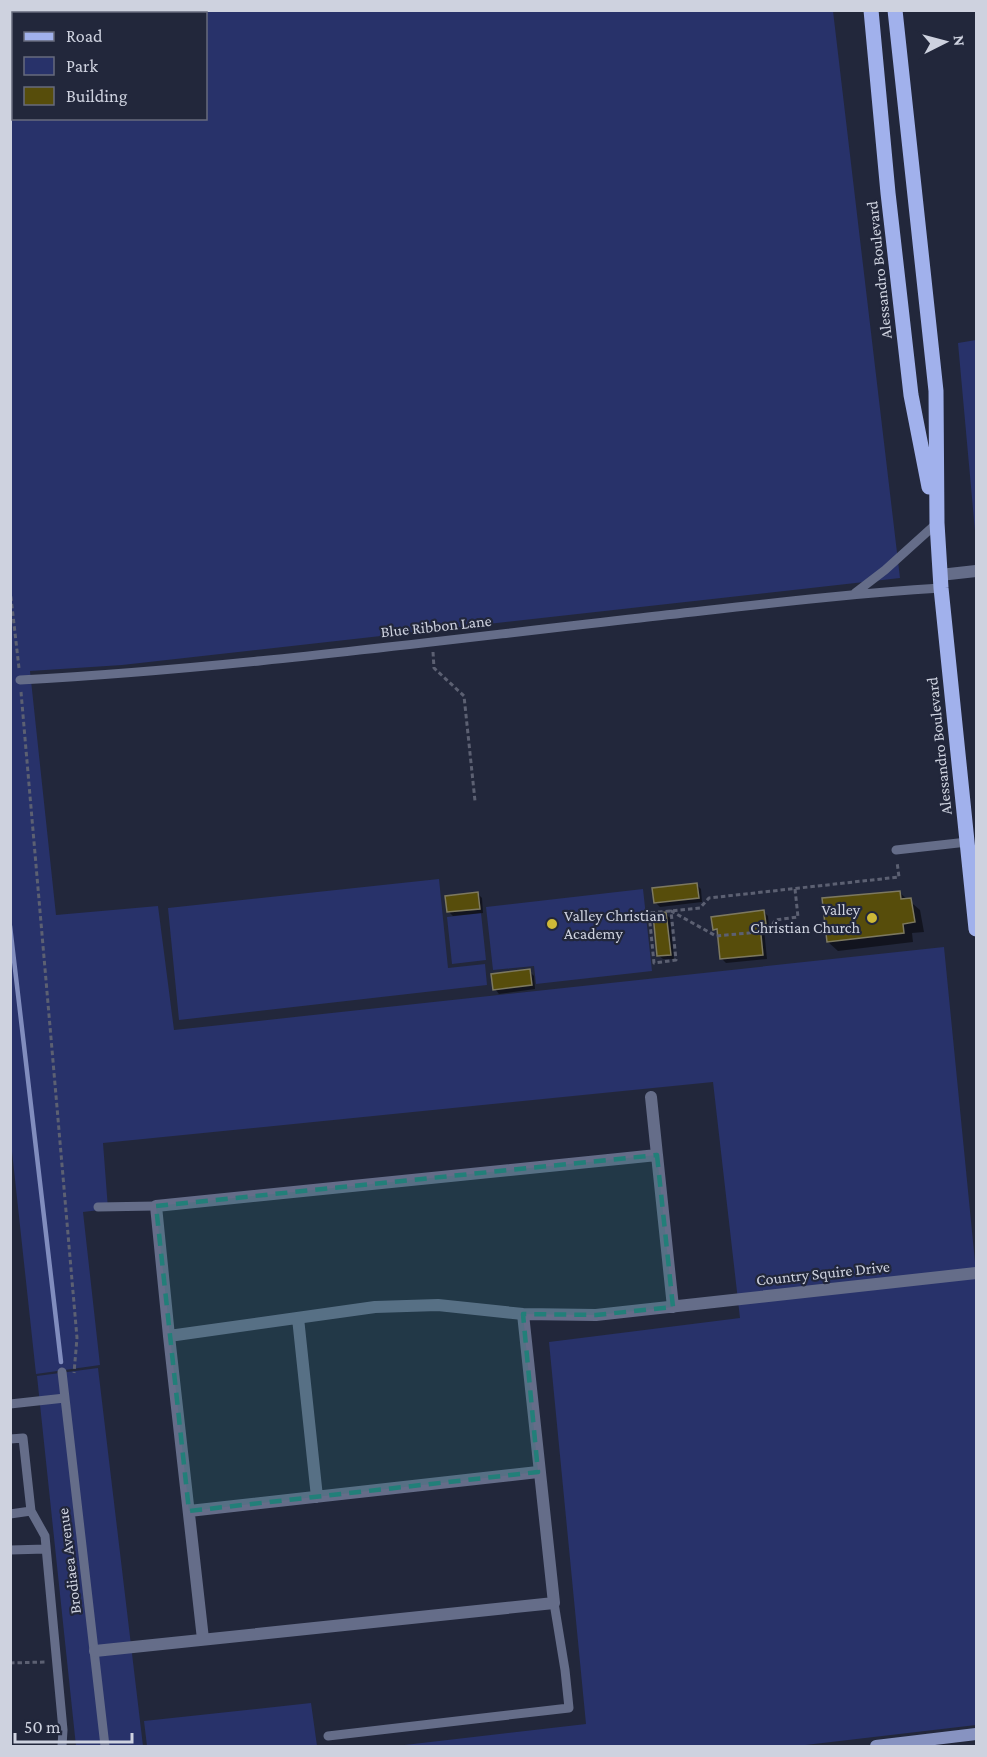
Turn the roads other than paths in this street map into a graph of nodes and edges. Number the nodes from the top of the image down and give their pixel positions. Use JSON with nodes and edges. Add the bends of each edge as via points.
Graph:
{"nodes":[{"id":1,"x":871,"y":10,"type":"edge"},
{"id":2,"x":896,"y":10,"type":"edge"},
{"id":3,"x":937,"y":523,"type":"junction"},
{"id":4,"x":976,"y":571,"type":"edge"},
{"id":5,"x":940,"y":582,"type":"junction"},
{"id":6,"x":855,"y":593,"type":"junction"},
{"id":7,"x":20,"y":680,"type":"road end"},
{"id":8,"x":967,"y":842,"type":"junction"},
{"id":9,"x":896,"y":850,"type":"road end"},
{"id":10,"x":976,"y":929,"type":"edge"},
{"id":11,"x":651,"y":1097,"type":"dead end"},
{"id":12,"x":657,"y":1155,"type":"junction"},
{"id":13,"x":156,"y":1206,"type":"junction"},
{"id":14,"x":98,"y":1207,"type":"dead end"},
{"id":15,"x":976,"y":1273,"type":"edge"},
{"id":16,"x":673,"y":1307,"type":"junction"},
{"id":17,"x":523,"y":1314,"type":"junction"},
{"id":18,"x":298,"y":1318,"type":"junction"},
{"id":19,"x":169,"y":1336,"type":"junction"},
{"id":20,"x":62,"y":1372,"type":"dead end"},
{"id":21,"x":65,"y":1398,"type":"junction"},
{"id":22,"x":10,"y":1404,"type":"edge"},
{"id":23,"x":10,"y":1439,"type":"edge"},
{"id":24,"x":538,"y":1472,"type":"junction"},
{"id":25,"x":317,"y":1497,"type":"junction"},
{"id":26,"x":31,"y":1511,"type":"junction"},
{"id":27,"x":189,"y":1511,"type":"junction"},
{"id":28,"x":10,"y":1514,"type":"edge"},
{"id":29,"x":46,"y":1549,"type":"junction"},
{"id":30,"x":10,"y":1550,"type":"edge"},
{"id":31,"x":554,"y":1603,"type":"junction"},
{"id":32,"x":203,"y":1639,"type":"junction"},
{"id":33,"x":95,"y":1651,"type":"junction"},
{"id":34,"x":976,"y":1734,"type":"edge"},
{"id":35,"x":328,"y":1736,"type":"dead end"},
{"id":36,"x":62,"y":1746,"type":"edge"},
{"id":37,"x":105,"y":1746,"type":"edge"},
{"id":38,"x":876,"y":1746,"type":"edge"}],
"edges":[{"from":1,"to":3,"type":"main road","name":"Alessandro Boulevard","via":[[911,395]]},
{"from":2,"to":3,"type":"main road","name":"Alessandro Boulevard","via":[[936,391]]},
{"from":3,"to":5,"type":"main road","name":"Alessandro Boulevard"},
{"from":3,"to":6,"type":"lane"},
{"from":4,"to":5,"type":"street"},
{"from":5,"to":6,"type":"lane","name":"Blue Ribbon Lane"},
{"from":5,"to":8,"type":"main road","name":"Alessandro Boulevard"},
{"from":6,"to":7,"type":"lane","name":"Blue Ribbon Lane","via":[[433,642],[113,675]]},
{"from":8,"to":9,"type":"lane"},
{"from":8,"to":10,"type":"main road","name":"Alessandro Boulevard"},
{"from":11,"to":12,"type":"street"},
{"from":12,"to":13,"type":"street"},
{"from":12,"to":16,"type":"street"},
{"from":13,"to":14,"type":"lane"},
{"from":13,"to":19,"type":"street"},
{"from":15,"to":16,"type":"street","name":"Country Squire Drive"},
{"from":16,"to":17,"type":"street","name":"Country Squire Drive","via":[[596,1315]]},
{"from":17,"to":18,"type":"street","name":"Country Squire Drive","via":[[438,1305],[375,1307]]},
{"from":17,"to":24,"type":"street"},
{"from":18,"to":19,"type":"street","name":"Country Squire Drive"},
{"from":18,"to":25,"type":"street"},
{"from":19,"to":27,"type":"street"},
{"from":20,"to":21,"type":"lane","name":"Brodiaea Avenue"},
{"from":21,"to":22,"type":"lane"},
{"from":21,"to":33,"type":"lane","name":"Brodiaea Avenue"},
{"from":23,"to":26,"type":"lane","via":[[23,1438]]},
{"from":24,"to":25,"type":"street"},
{"from":24,"to":31,"type":"street"},
{"from":25,"to":27,"type":"street"},
{"from":26,"to":28,"type":"lane"},
{"from":26,"to":29,"type":"lane","via":[[45,1536]]},
{"from":27,"to":32,"type":"street"},
{"from":29,"to":30,"type":"lane"},
{"from":29,"to":36,"type":"lane"},
{"from":31,"to":32,"type":"street"},
{"from":31,"to":35,"type":"lane","via":[[569,1708]]},
{"from":32,"to":33,"type":"street"},
{"from":33,"to":37,"type":"lane","name":"Brodiaea Avenue"},
{"from":34,"to":38,"type":"main road"}]}
